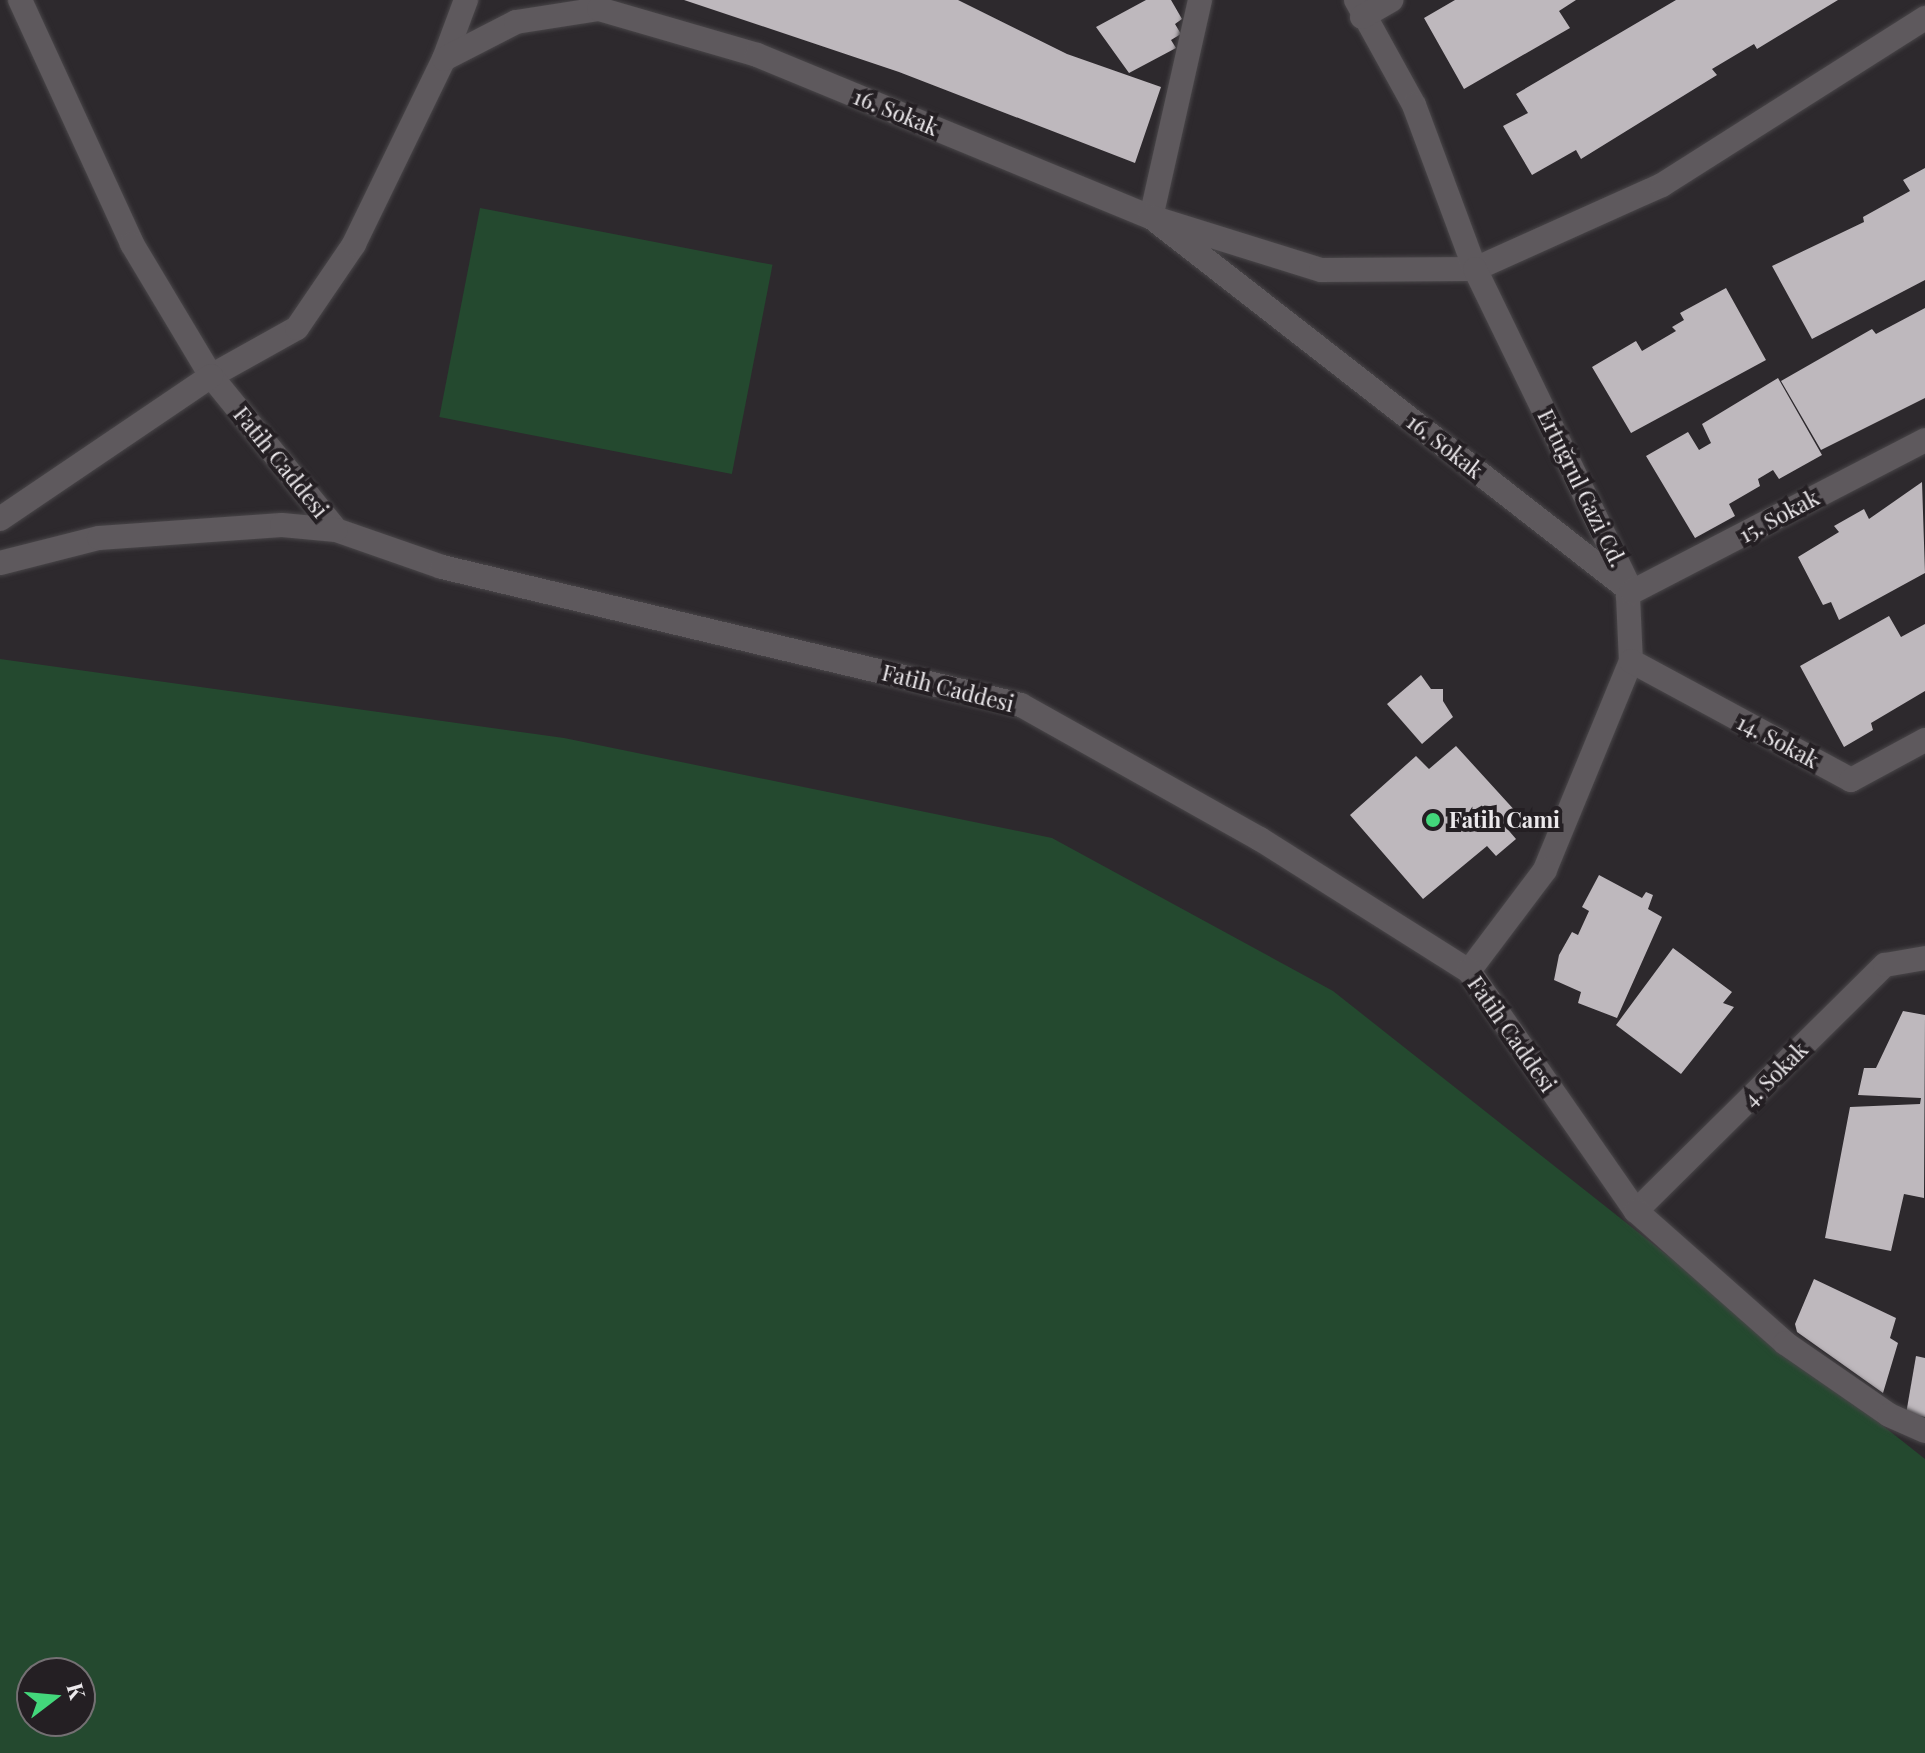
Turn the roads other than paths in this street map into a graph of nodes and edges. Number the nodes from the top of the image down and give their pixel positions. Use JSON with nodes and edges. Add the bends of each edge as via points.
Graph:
{"nodes":[{"id":1,"x":20,"y":0,"type":"edge"},
{"id":2,"x":466,"y":0,"type":"edge"},
{"id":3,"x":1200,"y":0,"type":"edge"},
{"id":4,"x":1392,"y":0,"type":"edge"},
{"id":5,"x":1359,"y":8,"type":"edge"},
{"id":6,"x":1925,"y":18,"type":"edge"},
{"id":7,"x":444,"y":59,"type":"junction"},
{"id":8,"x":1151,"y":217,"type":"junction"},
{"id":9,"x":1475,"y":269,"type":"junction"},
{"id":10,"x":211,"y":376,"type":"junction"},
{"id":11,"x":1925,"y":440,"type":"edge"},
{"id":12,"x":0,"y":519,"type":"edge"},
{"id":13,"x":336,"y":530,"type":"junction"},
{"id":14,"x":0,"y":563,"type":"edge"},
{"id":15,"x":1632,"y":592,"type":"junction"},
{"id":16,"x":1631,"y":661,"type":"junction"},
{"id":17,"x":1925,"y":740,"type":"edge"},
{"id":18,"x":1925,"y":958,"type":"edge"},
{"id":19,"x":1469,"y":971,"type":"junction"},
{"id":20,"x":1636,"y":1211,"type":"junction"},
{"id":21,"x":1925,"y":1431,"type":"edge"}],
"edges":[{"from":1,"to":10,"type":"street","name":"Fatih Caddesi","via":[[132,244]]},
{"from":2,"to":7,"type":"street"},
{"from":3,"to":8,"type":"street"},
{"from":4,"to":5,"type":"street"},
{"from":5,"to":9,"type":"street","name":"Ertuğrul Gazi Cd.","via":[[1414,105]]},
{"from":6,"to":9,"type":"street","via":[[1662,185]]},
{"from":7,"to":8,"type":"street","name":"16. Sokak","via":[[516,22],[599,9],[757,55]]},
{"from":7,"to":10,"type":"street","via":[[354,244],[297,328]]},
{"from":8,"to":9,"type":"street","via":[[1321,270]]},
{"from":8,"to":15,"type":"street","name":"16. Sokak"},
{"from":9,"to":15,"type":"street","name":"Ertuğrul Gazi Cd."},
{"from":10,"to":12,"type":"street"},
{"from":10,"to":13,"type":"street","name":"Fatih Caddesi"},
{"from":11,"to":15,"type":"street","name":"15. Sokak"},
{"from":13,"to":14,"type":"street","via":[[282,525],[99,538]]},
{"from":13,"to":19,"type":"street","name":"Fatih Caddesi","via":[[442,567],[1021,705],[1260,839]]},
{"from":15,"to":16,"type":"street","name":"Ertuğrul Gazi Cd."},
{"from":16,"to":17,"type":"street","name":"14. Sokak","via":[[1851,780]]},
{"from":16,"to":19,"type":"street","name":"Ertuğrul Gazi Cd.","via":[[1545,870]]},
{"from":18,"to":20,"type":"street","name":"4. Sokak","via":[[1885,965]]},
{"from":19,"to":20,"type":"street","name":"Fatih Caddesi"},
{"from":20,"to":21,"type":"street","name":"Fatih Caddesi","via":[[1785,1343],[1889,1415]]}]}
